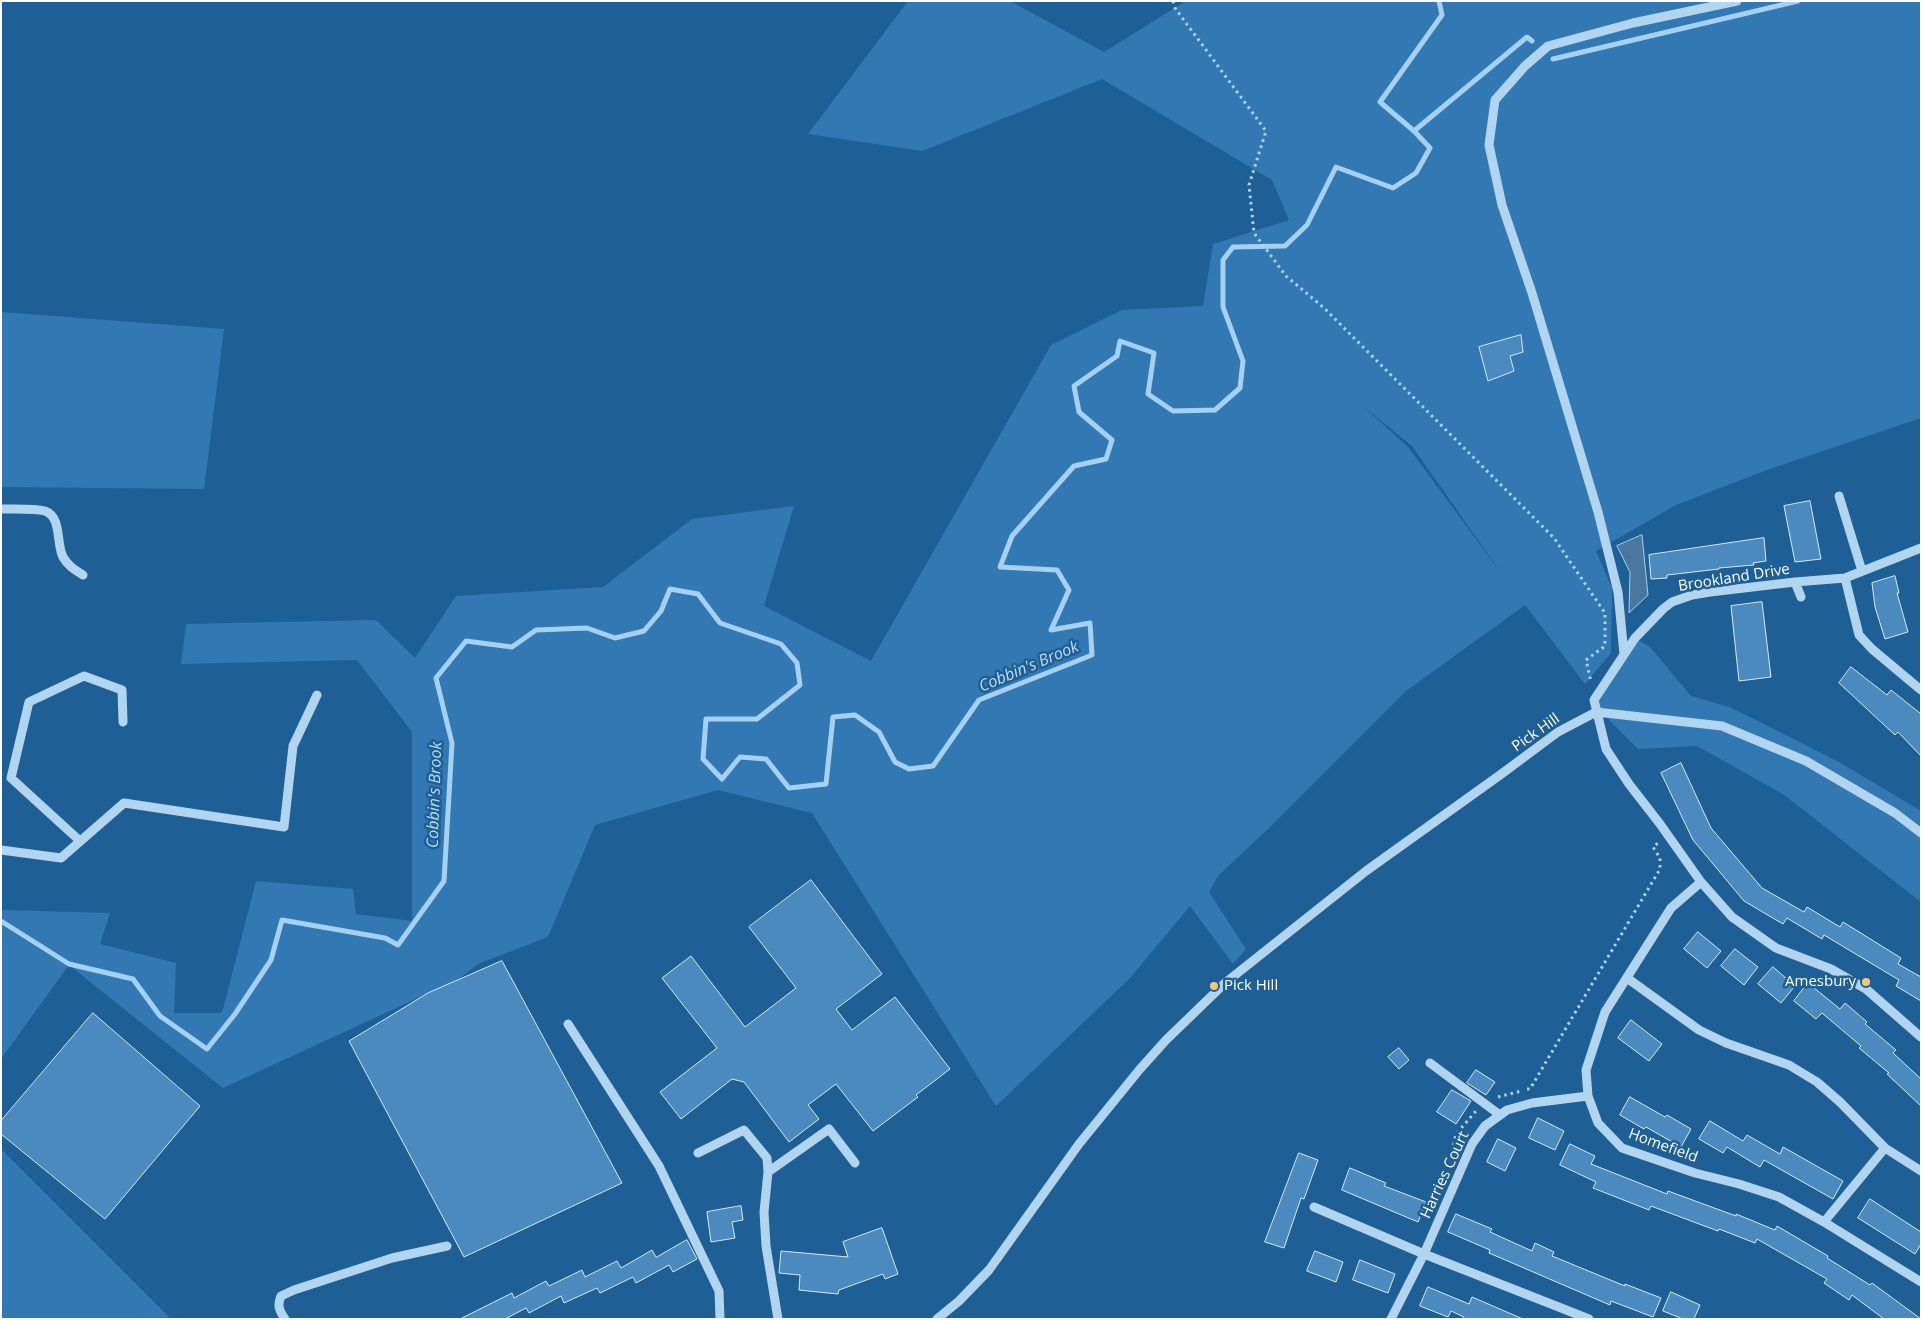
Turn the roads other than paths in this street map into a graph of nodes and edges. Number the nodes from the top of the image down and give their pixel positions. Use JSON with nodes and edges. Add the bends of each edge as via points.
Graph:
{"nodes":[{"id":1,"x":1737,"y":1,"type":"edge"},
{"id":2,"x":1839,"y":496,"type":"dead end"},
{"id":3,"x":1,"y":509,"type":"edge"},
{"id":4,"x":1921,"y":548,"type":"edge"},
{"id":5,"x":1862,"y":571,"type":"junction"},
{"id":6,"x":83,"y":575,"type":"dead end"},
{"id":7,"x":1845,"y":578,"type":"junction"},
{"id":8,"x":1795,"y":582,"type":"junction"},
{"id":9,"x":1801,"y":597,"type":"dead end"},
{"id":10,"x":1624,"y":654,"type":"junction"},
{"id":11,"x":1921,"y":690,"type":"edge"},
{"id":12,"x":317,"y":695,"type":"dead end"},
{"id":13,"x":1596,"y":712,"type":"junction"},
{"id":14,"x":123,"y":722,"type":"dead end"},
{"id":15,"x":1921,"y":833,"type":"edge"},
{"id":16,"x":80,"y":841,"type":"junction"},
{"id":17,"x":1,"y":850,"type":"edge"},
{"id":18,"x":1701,"y":882,"type":"junction"},
{"id":19,"x":1627,"y":978,"type":"junction"},
{"id":20,"x":568,"y":1024,"type":"dead end"},
{"id":21,"x":1921,"y":1036,"type":"edge"},
{"id":22,"x":1430,"y":1063,"type":"dead end"},
{"id":23,"x":1588,"y":1096,"type":"junction"},
{"id":24,"x":1500,"y":1115,"type":"junction"},
{"id":25,"x":1885,"y":1148,"type":"junction"},
{"id":26,"x":698,"y":1152,"type":"dead end"},
{"id":27,"x":855,"y":1163,"type":"dead end"},
{"id":28,"x":768,"y":1172,"type":"junction"},
{"id":29,"x":1921,"y":1172,"type":"edge"},
{"id":30,"x":1314,"y":1207,"type":"dead end"},
{"id":31,"x":1824,"y":1222,"type":"junction"},
{"id":32,"x":447,"y":1246,"type":"dead end"},
{"id":33,"x":1424,"y":1254,"type":"junction"},
{"id":34,"x":1921,"y":1282,"type":"edge"},
{"id":35,"x":285,"y":1319,"type":"edge"},
{"id":36,"x":720,"y":1319,"type":"edge"},
{"id":37,"x":778,"y":1319,"type":"edge"},
{"id":38,"x":937,"y":1319,"type":"edge"},
{"id":39,"x":1391,"y":1319,"type":"edge"},
{"id":40,"x":1589,"y":1319,"type":"edge"}],
"edges":[{"from":1,"to":10,"type":"street","via":[[1548,46],[1495,100],[1489,145],[1502,205],[1532,292],[1598,512],[1618,592]]},
{"from":2,"to":5,"type":"street"},
{"from":3,"to":6,"type":"street","via":[[44,511],[52,515],[64,558],[71,568]]},
{"from":4,"to":5,"type":"street","name":"Brookland Drive"},
{"from":5,"to":7,"type":"street","name":"Brookland Drive"},
{"from":7,"to":8,"type":"street","name":"Brookland Drive"},
{"from":7,"to":11,"type":"street","via":[[1859,635]]},
{"from":8,"to":9,"type":"street"},
{"from":8,"to":10,"type":"street","name":"Brookland Drive","via":[[1710,592],[1672,602],[1642,630]]},
{"from":10,"to":13,"type":"street","name":"Brookland Drive","via":[[1594,700]]},
{"from":12,"to":16,"type":"street","via":[[293,746],[284,826],[124,803]]},
{"from":13,"to":15,"type":"street","via":[[1722,726],[1806,761],[1895,813]]},
{"from":13,"to":18,"type":"street","via":[[1606,748]]},
{"from":13,"to":38,"type":"street","name":"Pick Hill","via":[[1558,732],[1366,870],[1225,983],[1140,1069],[1078,1144],[989,1270]]},
{"from":14,"to":16,"type":"street","via":[[122,690],[84,676],[29,702],[11,778]]},
{"from":16,"to":17,"type":"street","via":[[61,858]]},
{"from":18,"to":19,"type":"street","name":"Homefield","via":[[1672,908]]},
{"from":18,"to":21,"type":"street","via":[[1732,917],[1747,928],[1776,948],[1831,969],[1866,989]]},
{"from":19,"to":23,"type":"street","name":"Homefield","via":[[1605,1012],[1586,1070]]},
{"from":19,"to":25,"type":"street","via":[[1699,1030],[1789,1065],[1817,1082]]},
{"from":20,"to":36,"type":"street","via":[[660,1166],[719,1291]]},
{"from":22,"to":24,"type":"street"},
{"from":23,"to":24,"type":"street","name":"Harries Court","via":[[1532,1103]]},
{"from":23,"to":31,"type":"street","name":"Homefield","via":[[1598,1123],[1622,1148],[1695,1173],[1779,1196]]},
{"from":24,"to":33,"type":"street","name":"Harries Court","via":[[1485,1126],[1472,1144]]},
{"from":25,"to":29,"type":"street"},
{"from":25,"to":31,"type":"street"},
{"from":26,"to":28,"type":"street","via":[[744,1130],[766,1158]]},
{"from":27,"to":28,"type":"street","via":[[829,1129]]},
{"from":28,"to":37,"type":"street","via":[[765,1238]]},
{"from":30,"to":33,"type":"street"},
{"from":31,"to":34,"type":"street","name":"Homefield"},
{"from":32,"to":35,"type":"street","via":[[392,1258],[294,1290],[281,1296],[278,1303]]},
{"from":33,"to":39,"type":"street","name":"Harries Court"},
{"from":33,"to":40,"type":"street"}]}
